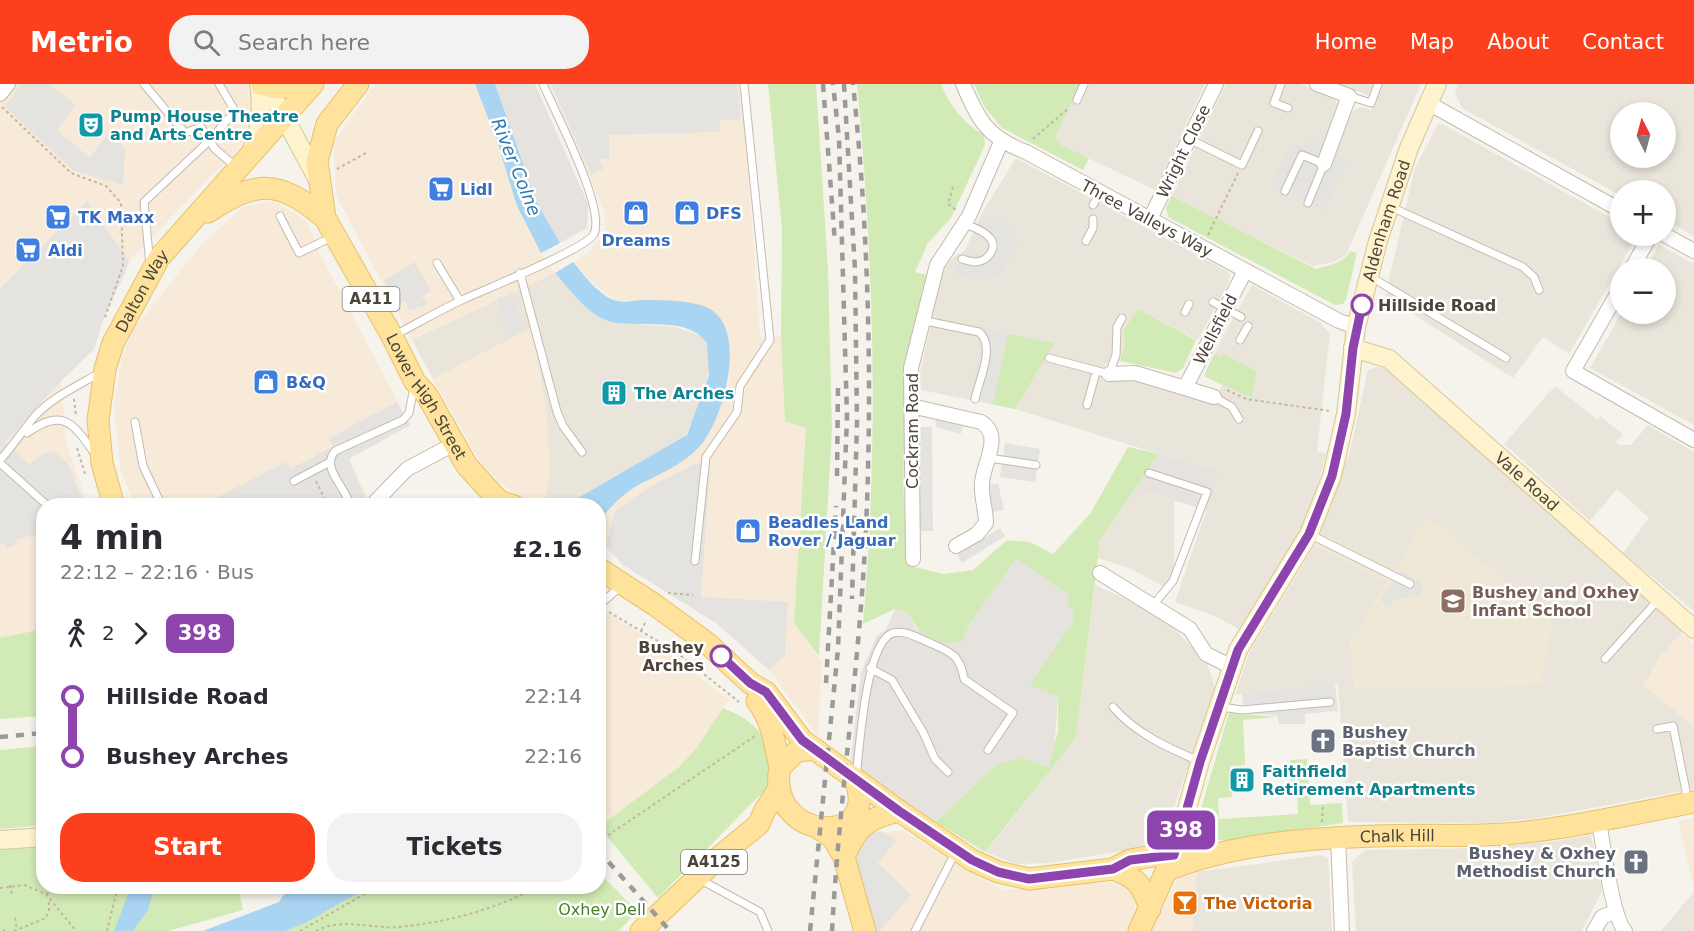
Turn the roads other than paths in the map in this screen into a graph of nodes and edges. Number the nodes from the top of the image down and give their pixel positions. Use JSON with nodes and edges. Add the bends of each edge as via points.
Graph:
{"nodes":[{"id":1,"x":8,"y":84,"type":"edge"},
{"id":2,"x":144,"y":84,"type":"edge"},
{"id":3,"x":219,"y":84,"type":"edge"},
{"id":4,"x":260,"y":84,"type":"edge"},
{"id":5,"x":305,"y":84,"type":"edge"},
{"id":6,"x":313,"y":84,"type":"edge"},
{"id":7,"x":358,"y":84,"type":"edge"},
{"id":8,"x":543,"y":84,"type":"edge"},
{"id":9,"x":744,"y":84,"type":"edge"},
{"id":10,"x":963,"y":84,"type":"edge"},
{"id":11,"x":1084,"y":84,"type":"edge"},
{"id":12,"x":1216,"y":84,"type":"edge"},
{"id":13,"x":1281,"y":84,"type":"edge"},
{"id":14,"x":1317,"y":84,"type":"edge"},
{"id":15,"x":1378,"y":84,"type":"edge"},
{"id":16,"x":1437,"y":84,"type":"edge"},
{"id":17,"x":0,"y":94,"type":"edge"},
{"id":18,"x":1349,"y":96,"type":"junction"},
{"id":19,"x":1077,"y":100,"type":"road end"},
{"id":20,"x":1430,"y":104,"type":"junction"},
{"id":21,"x":1288,"y":108,"type":"dead end"},
{"id":22,"x":284,"y":117,"type":"junction"},
{"id":23,"x":1257,"y":131,"type":"dead end"},
{"id":24,"x":1189,"y":139,"type":"junction"},
{"id":25,"x":210,"y":140,"type":"junction"},
{"id":26,"x":1001,"y":142,"type":"junction"},
{"id":27,"x":251,"y":151,"type":"junction"},
{"id":28,"x":1324,"y":164,"type":"junction"},
{"id":29,"x":237,"y":168,"type":"junction"},
{"id":30,"x":318,"y":179,"type":"junction"},
{"id":31,"x":1285,"y":192,"type":"dead end"},
{"id":32,"x":1308,"y":203,"type":"dead end"},
{"id":33,"x":1610,"y":204,"type":"edge"},
{"id":34,"x":1389,"y":206,"type":"junction"},
{"id":35,"x":279,"y":216,"type":"dead end"},
{"id":36,"x":1093,"y":219,"type":"dead end"},
{"id":37,"x":1150,"y":219,"type":"junction"},
{"id":38,"x":967,"y":220,"type":"junction"},
{"id":39,"x":190,"y":223,"type":"junction"},
{"id":40,"x":330,"y":227,"type":"junction"},
{"id":41,"x":1086,"y":241,"type":"dead end"},
{"id":42,"x":1676,"y":241,"type":"edge"},
{"id":43,"x":1694,"y":252,"type":"edge"},
{"id":44,"x":962,"y":259,"type":"dead end"},
{"id":45,"x":437,"y":263,"type":"dead end"},
{"id":46,"x":1245,"y":271,"type":"junction"},
{"id":47,"x":150,"y":272,"type":"junction"},
{"id":48,"x":520,"y":273,"type":"junction"},
{"id":49,"x":1369,"y":276,"type":"junction"},
{"id":50,"x":1539,"y":290,"type":"dead end"},
{"id":51,"x":460,"y":301,"type":"junction"},
{"id":52,"x":1189,"y":304,"type":"dead end"},
{"id":53,"x":1219,"y":306,"type":"junction"},
{"id":54,"x":1610,"y":306,"type":"edge"},
{"id":55,"x":1185,"y":312,"type":"dead end"},
{"id":56,"x":1241,"y":317,"type":"dead end"},
{"id":57,"x":1122,"y":318,"type":"dead end"},
{"id":58,"x":921,"y":320,"type":"junction"},
{"id":59,"x":1248,"y":326,"type":"dead end"},
{"id":60,"x":1356,"y":327,"type":"junction"},
{"id":61,"x":392,"y":336,"type":"junction"},
{"id":62,"x":1240,"y":340,"type":"dead end"},
{"id":63,"x":1353,"y":348,"type":"junction"},
{"id":64,"x":1048,"y":358,"type":"dead end"},
{"id":65,"x":1506,"y":358,"type":"dead end"},
{"id":66,"x":105,"y":369,"type":"junction"},
{"id":67,"x":1103,"y":373,"type":"junction"},
{"id":68,"x":415,"y":382,"type":"junction"},
{"id":69,"x":1185,"y":388,"type":"junction"},
{"id":70,"x":1220,"y":393,"type":"joint"},
{"id":71,"x":975,"y":399,"type":"dead end"},
{"id":72,"x":1087,"y":405,"type":"dead end"},
{"id":73,"x":911,"y":406,"type":"junction"},
{"id":74,"x":1239,"y":419,"type":"dead end"},
{"id":75,"x":135,"y":423,"type":"dead end"},
{"id":76,"x":22,"y":436,"type":"junction"},
{"id":77,"x":1694,"y":440,"type":"edge"},
{"id":78,"x":454,"y":444,"type":"junction"},
{"id":79,"x":582,"y":452,"type":"dead end"},
{"id":80,"x":989,"y":458,"type":"junction"},
{"id":81,"x":0,"y":461,"type":"edge"},
{"id":82,"x":330,"y":462,"type":"junction"},
{"id":83,"x":102,"y":463,"type":"junction"},
{"id":84,"x":1036,"y":465,"type":"dead end"},
{"id":85,"x":1149,"y":473,"type":"dead end"},
{"id":86,"x":294,"y":481,"type":"dead end"},
{"id":87,"x":39,"y":498,"type":"edge"},
{"id":88,"x":112,"y":498,"type":"edge"},
{"id":89,"x":158,"y":498,"type":"edge"},
{"id":90,"x":346,"y":498,"type":"edge"},
{"id":91,"x":379,"y":498,"type":"edge"},
{"id":92,"x":498,"y":498,"type":"edge"},
{"id":93,"x":1309,"y":534,"type":"junction"},
{"id":94,"x":956,"y":546,"type":"dead end"},
{"id":95,"x":913,"y":559,"type":"dead end"},
{"id":96,"x":695,"y":561,"type":"dead end"},
{"id":97,"x":606,"y":573,"type":"edge"},
{"id":98,"x":1100,"y":573,"type":"dead end"},
{"id":99,"x":623,"y":584,"type":"junction"},
{"id":100,"x":1410,"y":584,"type":"dead end"},
{"id":101,"x":1659,"y":598,"type":"junction"},
{"id":102,"x":606,"y":599,"type":"edge"},
{"id":103,"x":1154,"y":604,"type":"junction"},
{"id":104,"x":1694,"y":629,"type":"edge"},
{"id":105,"x":1605,"y":659,"type":"dead end"},
{"id":106,"x":1232,"y":667,"type":"junction"},
{"id":107,"x":870,"y":668,"type":"junction"},
{"id":108,"x":1330,"y":702,"type":"dead end"},
{"id":109,"x":1113,"y":706,"type":"dead end"},
{"id":110,"x":1219,"y":706,"type":"junction"},
{"id":111,"x":773,"y":726,"type":"junction"},
{"id":112,"x":1657,"y":729,"type":"dead end"},
{"id":113,"x":815,"y":749,"type":"junction"},
{"id":114,"x":988,"y":750,"type":"dead end"},
{"id":115,"x":1200,"y":762,"type":"junction"},
{"id":116,"x":948,"y":772,"type":"dead end"},
{"id":117,"x":779,"y":778,"type":"junction"},
{"id":118,"x":855,"y":779,"type":"junction"},
{"id":119,"x":1691,"y":802,"type":"edge"},
{"id":120,"x":899,"y":811,"type":"junction"},
{"id":121,"x":1599,"y":821,"type":"junction"},
{"id":122,"x":759,"y":824,"type":"junction"},
{"id":123,"x":809,"y":824,"type":"junction"},
{"id":124,"x":1330,"y":833,"type":"junction"},
{"id":125,"x":36,"y":838,"type":"edge"},
{"id":126,"x":0,"y":840,"type":"edge"},
{"id":127,"x":957,"y":850,"type":"junction"},
{"id":128,"x":844,"y":857,"type":"junction"},
{"id":129,"x":1170,"y":862,"type":"junction"},
{"id":130,"x":1113,"y":869,"type":"junction"},
{"id":131,"x":697,"y":877,"type":"junction"},
{"id":132,"x":1150,"y":909,"type":"junction"},
{"id":133,"x":1616,"y":911,"type":"junction"},
{"id":134,"x":641,"y":931,"type":"edge"},
{"id":135,"x":768,"y":931,"type":"edge"},
{"id":136,"x":865,"y":931,"type":"edge"},
{"id":137,"x":915,"y":931,"type":"edge"},
{"id":138,"x":1138,"y":931,"type":"edge"},
{"id":139,"x":1342,"y":931,"type":"edge"},
{"id":140,"x":1594,"y":931,"type":"edge"},
{"id":141,"x":1625,"y":931,"type":"edge"}],
"edges":[{"from":1,"to":17,"type":"street"},
{"from":2,"to":25,"type":"lane","via":[[185,133],[201,127]]},
{"from":3,"to":25,"type":"lane","via":[[235,111]]},
{"from":4,"to":5,"type":"main road","via":[[278,88]]},
{"from":4,"to":22,"type":"main road","name":"Lower High Street"},
{"from":4,"to":27,"type":"main road","via":[[260,131]]},
{"from":6,"to":22,"type":"main road","number":"A411"},
{"from":7,"to":30,"type":"main road","number":"A411","via":[[325,128],[317,161]]},
{"from":8,"to":48,"type":"lane","via":[[594,201],[594,234],[587,242]]},
{"from":9,"to":96,"type":"lane","via":[[770,340],[740,386],[737,412],[706,457]]},
{"from":10,"to":26,"type":"street","name":"Three Valleys Way","via":[[977,117]]},
{"from":11,"to":19,"type":"lane"},
{"from":12,"to":24,"type":"street","name":"Wright Close"},
{"from":13,"to":21,"type":"lane","via":[[1274,103]]},
{"from":14,"to":18,"type":"street"},
{"from":15,"to":18,"type":"lane","via":[[1371,103]]},
{"from":16,"to":20,"type":"main road","name":"Aldenham Road"},
{"from":18,"to":28,"type":"street"},
{"from":20,"to":33,"type":"street"},
{"from":20,"to":34,"type":"main road","name":"Aldenham Road","via":[[1409,148]]},
{"from":22,"to":27,"type":"main road","name":"Dalton Way","number":"A411"},
{"from":22,"to":30,"type":"main road","name":"Lower High Street"},
{"from":23,"to":24,"type":"lane","via":[[1242,165]]},
{"from":24,"to":37,"type":"street","name":"Wright Close"},
{"from":25,"to":29,"type":"lane"},
{"from":25,"to":47,"type":"lane","via":[[144,202]]},
{"from":26,"to":37,"type":"street","name":"Three Valleys Way","via":[[1026,152],[1097,199]]},
{"from":26,"to":38,"type":"street","name":"Cockram Road"},
{"from":27,"to":29,"type":"main road","name":"Dalton Way","number":"A411"},
{"from":28,"to":31,"type":"lane","via":[[1302,155]]},
{"from":28,"to":32,"type":"lane"},
{"from":29,"to":39,"type":"main road","name":"Dalton Way","number":"A411"},
{"from":30,"to":40,"type":"main road","name":"Lower High Street","number":"A411"},
{"from":34,"to":49,"type":"main road","name":"Aldenham Road"},
{"from":34,"to":50,"type":"lane","via":[[1523,267],[1534,277]]},
{"from":35,"to":40,"type":"lane","via":[[299,253]]},
{"from":36,"to":41,"type":"lane"},
{"from":37,"to":46,"type":"street","name":"Three Valleys Way"},
{"from":38,"to":44,"type":"lane","via":[[993,240],[993,246],[985,260]]},
{"from":38,"to":58,"type":"street","name":"Cockram Road","via":[[937,265]]},
{"from":39,"to":40,"type":"main road","number":"A411","via":[[235,194],[262,187],[288,193]]},
{"from":39,"to":47,"type":"main road","name":"Dalton Way","number":"A411"},
{"from":40,"to":61,"type":"main road","name":"Lower High Street","number":"A411"},
{"from":42,"to":43,"type":"street"},
{"from":45,"to":51,"type":"lane"},
{"from":46,"to":53,"type":"street","name":"Wellsfield"},
{"from":46,"to":60,"type":"street","name":"Three Valleys Way"},
{"from":47,"to":66,"type":"main road","name":"Dalton Way","number":"A411"},
{"from":48,"to":51,"type":"lane"},
{"from":48,"to":79,"type":"lane","via":[[557,412]]},
{"from":49,"to":60,"type":"main road","name":"Aldenham Road"},
{"from":49,"to":65,"type":"lane"},
{"from":51,"to":61,"type":"lane"},
{"from":52,"to":55,"type":"lane"},
{"from":53,"to":56,"type":"lane"},
{"from":53,"to":69,"type":"street","name":"Wellsfield"},
{"from":54,"to":77,"type":"street","via":[[1573,371]]},
{"from":57,"to":67,"type":"lane","via":[[1117,327],[1116,355]]},
{"from":58,"to":71,"type":"lane","via":[[984,336],[987,349]]},
{"from":58,"to":73,"type":"street","name":"Cockram Road","via":[[910,368]]},
{"from":59,"to":62,"type":"lane"},
{"from":60,"to":63,"type":"main road","name":"Aldenham Road"},
{"from":61,"to":68,"type":"main road","name":"Lower High Street","number":"A411"},
{"from":63,"to":93,"type":"main road","name":"Aldenham Road","via":[[1346,414],[1332,476]]},
{"from":63,"to":101,"type":"main road","name":"Vale Road","via":[[1389,359]]},
{"from":64,"to":67,"type":"lane"},
{"from":66,"to":76,"type":"lane","via":[[53,401]]},
{"from":66,"to":83,"type":"main road","name":"Dalton Way","number":"A411","via":[[98,420]]},
{"from":67,"to":69,"type":"street","via":[[1135,373]]},
{"from":67,"to":72,"type":"lane"},
{"from":68,"to":78,"type":"main road","name":"Lower High Street","number":"A411","via":[[427,395]]},
{"from":68,"to":82,"type":"lane","via":[[409,413],[402,420],[335,451]]},
{"from":69,"to":70,"type":"street"},
{"from":70,"to":74,"type":"lane"},
{"from":73,"to":80,"type":"street","via":[[987,426],[991,436]]},
{"from":73,"to":95,"type":"street","name":"Cockram Road"},
{"from":75,"to":89,"type":"lane","via":[[143,466]]},
{"from":76,"to":81,"type":"lane"},
{"from":76,"to":83,"type":"lane","via":[[48,420],[67,421]]},
{"from":78,"to":91,"type":"street","via":[[407,469]]},
{"from":78,"to":92,"type":"main road","name":"Lower High Street","number":"A411","via":[[467,465]]},
{"from":80,"to":84,"type":"lane"},
{"from":80,"to":94,"type":"street","via":[[982,483],[984,528]]},
{"from":81,"to":87,"type":"lane"},
{"from":82,"to":86,"type":"lane"},
{"from":82,"to":90,"type":"lane"},
{"from":83,"to":88,"type":"main road","name":"Dalton Way","number":"A411"},
{"from":85,"to":103,"type":"lane","via":[[1207,492],[1173,581]]},
{"from":93,"to":100,"type":"lane"},
{"from":93,"to":106,"type":"main road","name":"Aldenham Road","via":[[1252,626]]},
{"from":97,"to":99,"type":"main road"},
{"from":98,"to":103,"type":"street"},
{"from":99,"to":102,"type":"lane"},
{"from":99,"to":111,"type":"main road","via":[[707,644],[750,683]]},
{"from":101,"to":104,"type":"main road","name":"Vale Road"},
{"from":101,"to":105,"type":"lane"},
{"from":103,"to":106,"type":"street","via":[[1190,629],[1206,654]]},
{"from":106,"to":110,"type":"main road","name":"Aldenham Road"},
{"from":107,"to":114,"type":"lane","via":[[883,641],[898,632],[953,654],[962,665],[964,679],[1013,713]]},
{"from":107,"to":116,"type":"lane","via":[[892,680],[935,759]]},
{"from":107,"to":118,"type":"lane"},
{"from":108,"to":110,"type":"lane","via":[[1242,710]]},
{"from":109,"to":115,"type":"lane","via":[[1124,720]]},
{"from":110,"to":115,"type":"main road","name":"Aldenham Road"},
{"from":111,"to":113,"type":"main road"},
{"from":111,"to":117,"type":"main road"},
{"from":112,"to":119,"type":"lane","via":[[1673,726]]},
{"from":113,"to":117,"type":"main road","via":[[797,751]]},
{"from":113,"to":118,"type":"main road"},
{"from":115,"to":129,"type":"main road","name":"Aldenham Road"},
{"from":117,"to":122,"type":"main road","number":"A4125"},
{"from":117,"to":123,"type":"main road","via":[[784,804]]},
{"from":118,"to":120,"type":"main road","name":"Chalk Hill"},
{"from":118,"to":123,"type":"main road","via":[[861,795],[855,817],[847,824]]},
{"from":119,"to":121,"type":"main road","name":"Chalk Hill"},
{"from":120,"to":127,"type":"main road","name":"Chalk Hill"},
{"from":120,"to":128,"type":"main road","via":[[869,820],[852,836]]},
{"from":121,"to":124,"type":"main road","name":"Chalk Hill","via":[[1503,834]]},
{"from":121,"to":133,"type":"street"},
{"from":122,"to":123,"type":"main road"},
{"from":122,"to":131,"type":"main road","number":"A4125"},
{"from":123,"to":128,"type":"main road","via":[[833,837]]},
{"from":124,"to":129,"type":"main road","name":"Chalk Hill"},
{"from":124,"to":139,"type":"street"},
{"from":125,"to":126,"type":"main road"},
{"from":127,"to":130,"type":"main road","name":"Chalk Hill","via":[[998,872],[1029,879]]},
{"from":127,"to":137,"type":"lane"},
{"from":128,"to":136,"type":"main road"},
{"from":129,"to":130,"type":"main road","name":"Chalk Hill","via":[[1130,860]]},
{"from":129,"to":132,"type":"main road","name":"Aldenham Road"},
{"from":130,"to":132,"type":"main road","via":[[1139,882]]},
{"from":131,"to":134,"type":"main road","number":"A4125"},
{"from":131,"to":135,"type":"lane","via":[[760,912]]},
{"from":132,"to":138,"type":"main road","name":"Aldenham Road"},
{"from":133,"to":140,"type":"street","via":[[1602,917]]},
{"from":133,"to":141,"type":"street"}]}
